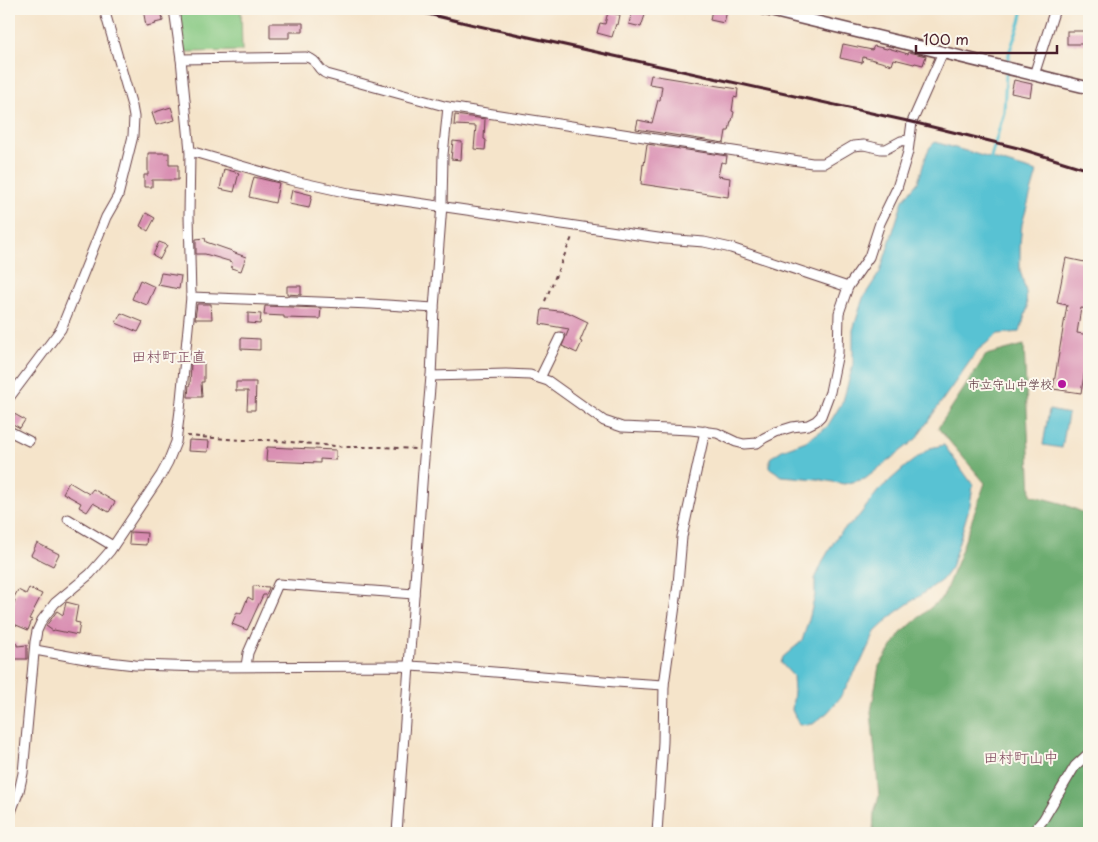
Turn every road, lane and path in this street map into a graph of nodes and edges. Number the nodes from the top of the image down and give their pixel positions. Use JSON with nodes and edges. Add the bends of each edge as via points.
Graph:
{"nodes":[{"id":1,"x":104,"y":9,"type":"edge"},
{"id":2,"x":174,"y":9,"type":"edge"},
{"id":3,"x":764,"y":9,"type":"edge"},
{"id":4,"x":1055,"y":9,"type":"edge"},
{"id":5,"x":943,"y":52,"type":"junction"},
{"id":6,"x":181,"y":59,"type":"junction"},
{"id":7,"x":1034,"y":75,"type":"junction"},
{"id":8,"x":1089,"y":88,"type":"edge"},
{"id":9,"x":448,"y":107,"type":"junction"},
{"id":10,"x":909,"y":140,"type":"junction"},
{"id":11,"x":190,"y":150,"type":"junction"},
{"id":12,"x":442,"y":205,"type":"junction"},
{"id":13,"x":577,"y":225,"type":"junction"},
{"id":14,"x":848,"y":287,"type":"junction"},
{"id":15,"x":191,"y":297,"type":"junction"},
{"id":16,"x":545,"y":301,"type":"dead end"},
{"id":17,"x":434,"y":308,"type":"junction"},
{"id":18,"x":560,"y":337,"type":"dead end"},
{"id":19,"x":431,"y":376,"type":"junction"},
{"id":20,"x":540,"y":378,"type":"junction"},
{"id":21,"x":9,"y":398,"type":"edge"},
{"id":22,"x":9,"y":431,"type":"edge"},
{"id":23,"x":705,"y":431,"type":"junction"},
{"id":24,"x":186,"y":436,"type":"dead end"},
{"id":25,"x":29,"y":441,"type":"dead end"},
{"id":26,"x":424,"y":450,"type":"junction"},
{"id":27,"x":68,"y":519,"type":"dead end"},
{"id":28,"x":113,"y":546,"type":"junction"},
{"id":29,"x":414,"y":594,"type":"junction"},
{"id":30,"x":35,"y":650,"type":"junction"},
{"id":31,"x":246,"y":666,"type":"junction"},
{"id":32,"x":409,"y":666,"type":"junction"},
{"id":33,"x":664,"y":685,"type":"junction"},
{"id":34,"x":1089,"y":753,"type":"edge"},
{"id":35,"x":9,"y":817,"type":"edge"},
{"id":36,"x":397,"y":833,"type":"edge"},
{"id":37,"x":657,"y":833,"type":"edge"},
{"id":38,"x":1032,"y":833,"type":"edge"}],
"edges":[{"from":1,"to":21,"type":"street","via":[[134,117],[133,136],[118,196],[104,222],[61,330]]},
{"from":2,"to":6,"type":"street"},
{"from":3,"to":5,"type":"main road"},
{"from":4,"to":7,"type":"street"},
{"from":5,"to":7,"type":"main road"},
{"from":5,"to":10,"type":"street","via":[[912,122]]},
{"from":6,"to":9,"type":"street","via":[[306,57],[313,59],[320,70],[328,74]]},
{"from":6,"to":11,"type":"street"},
{"from":7,"to":8,"type":"main road"},
{"from":9,"to":10,"type":"street","via":[[812,163],[824,163],[861,144],[886,149]]},
{"from":9,"to":12,"type":"street"},
{"from":10,"to":14,"type":"street","via":[[897,188],[880,223],[871,252]]},
{"from":11,"to":12,"type":"street","via":[[290,180],[349,193]]},
{"from":11,"to":15,"type":"street"},
{"from":12,"to":13,"type":"street"},
{"from":12,"to":17,"type":"street"},
{"from":13,"to":14,"type":"street","via":[[731,248]]},
{"from":13,"to":16,"type":"path"},
{"from":14,"to":23,"type":"street","via":[[839,312],[838,353],[830,392],[821,416],[808,425],[792,427],[750,444]]},
{"from":15,"to":17,"type":"street"},
{"from":15,"to":28,"type":"street","via":[[176,442],[161,475]]},
{"from":17,"to":19,"type":"street"},
{"from":18,"to":20,"type":"street"},
{"from":19,"to":20,"type":"street","via":[[506,374]]},
{"from":19,"to":26,"type":"street"},
{"from":20,"to":23,"type":"street","via":[[604,422],[622,427]]},
{"from":22,"to":25,"type":"street"},
{"from":23,"to":33,"type":"street","via":[[682,537]]},
{"from":24,"to":26,"type":"path"},
{"from":26,"to":29,"type":"street"},
{"from":27,"to":28,"type":"street"},
{"from":28,"to":30,"type":"street","via":[[97,567],[55,603],[42,620]]},
{"from":29,"to":31,"type":"street","via":[[278,584],[248,653]]},
{"from":29,"to":32,"type":"street"},
{"from":30,"to":31,"type":"street","via":[[134,665]]},
{"from":30,"to":35,"type":"street","via":[[23,773]]},
{"from":31,"to":32,"type":"street"},
{"from":32,"to":33,"type":"street"},
{"from":32,"to":36,"type":"street"},
{"from":33,"to":37,"type":"street"},
{"from":34,"to":38,"type":"street","via":[[1075,766]]}]}
